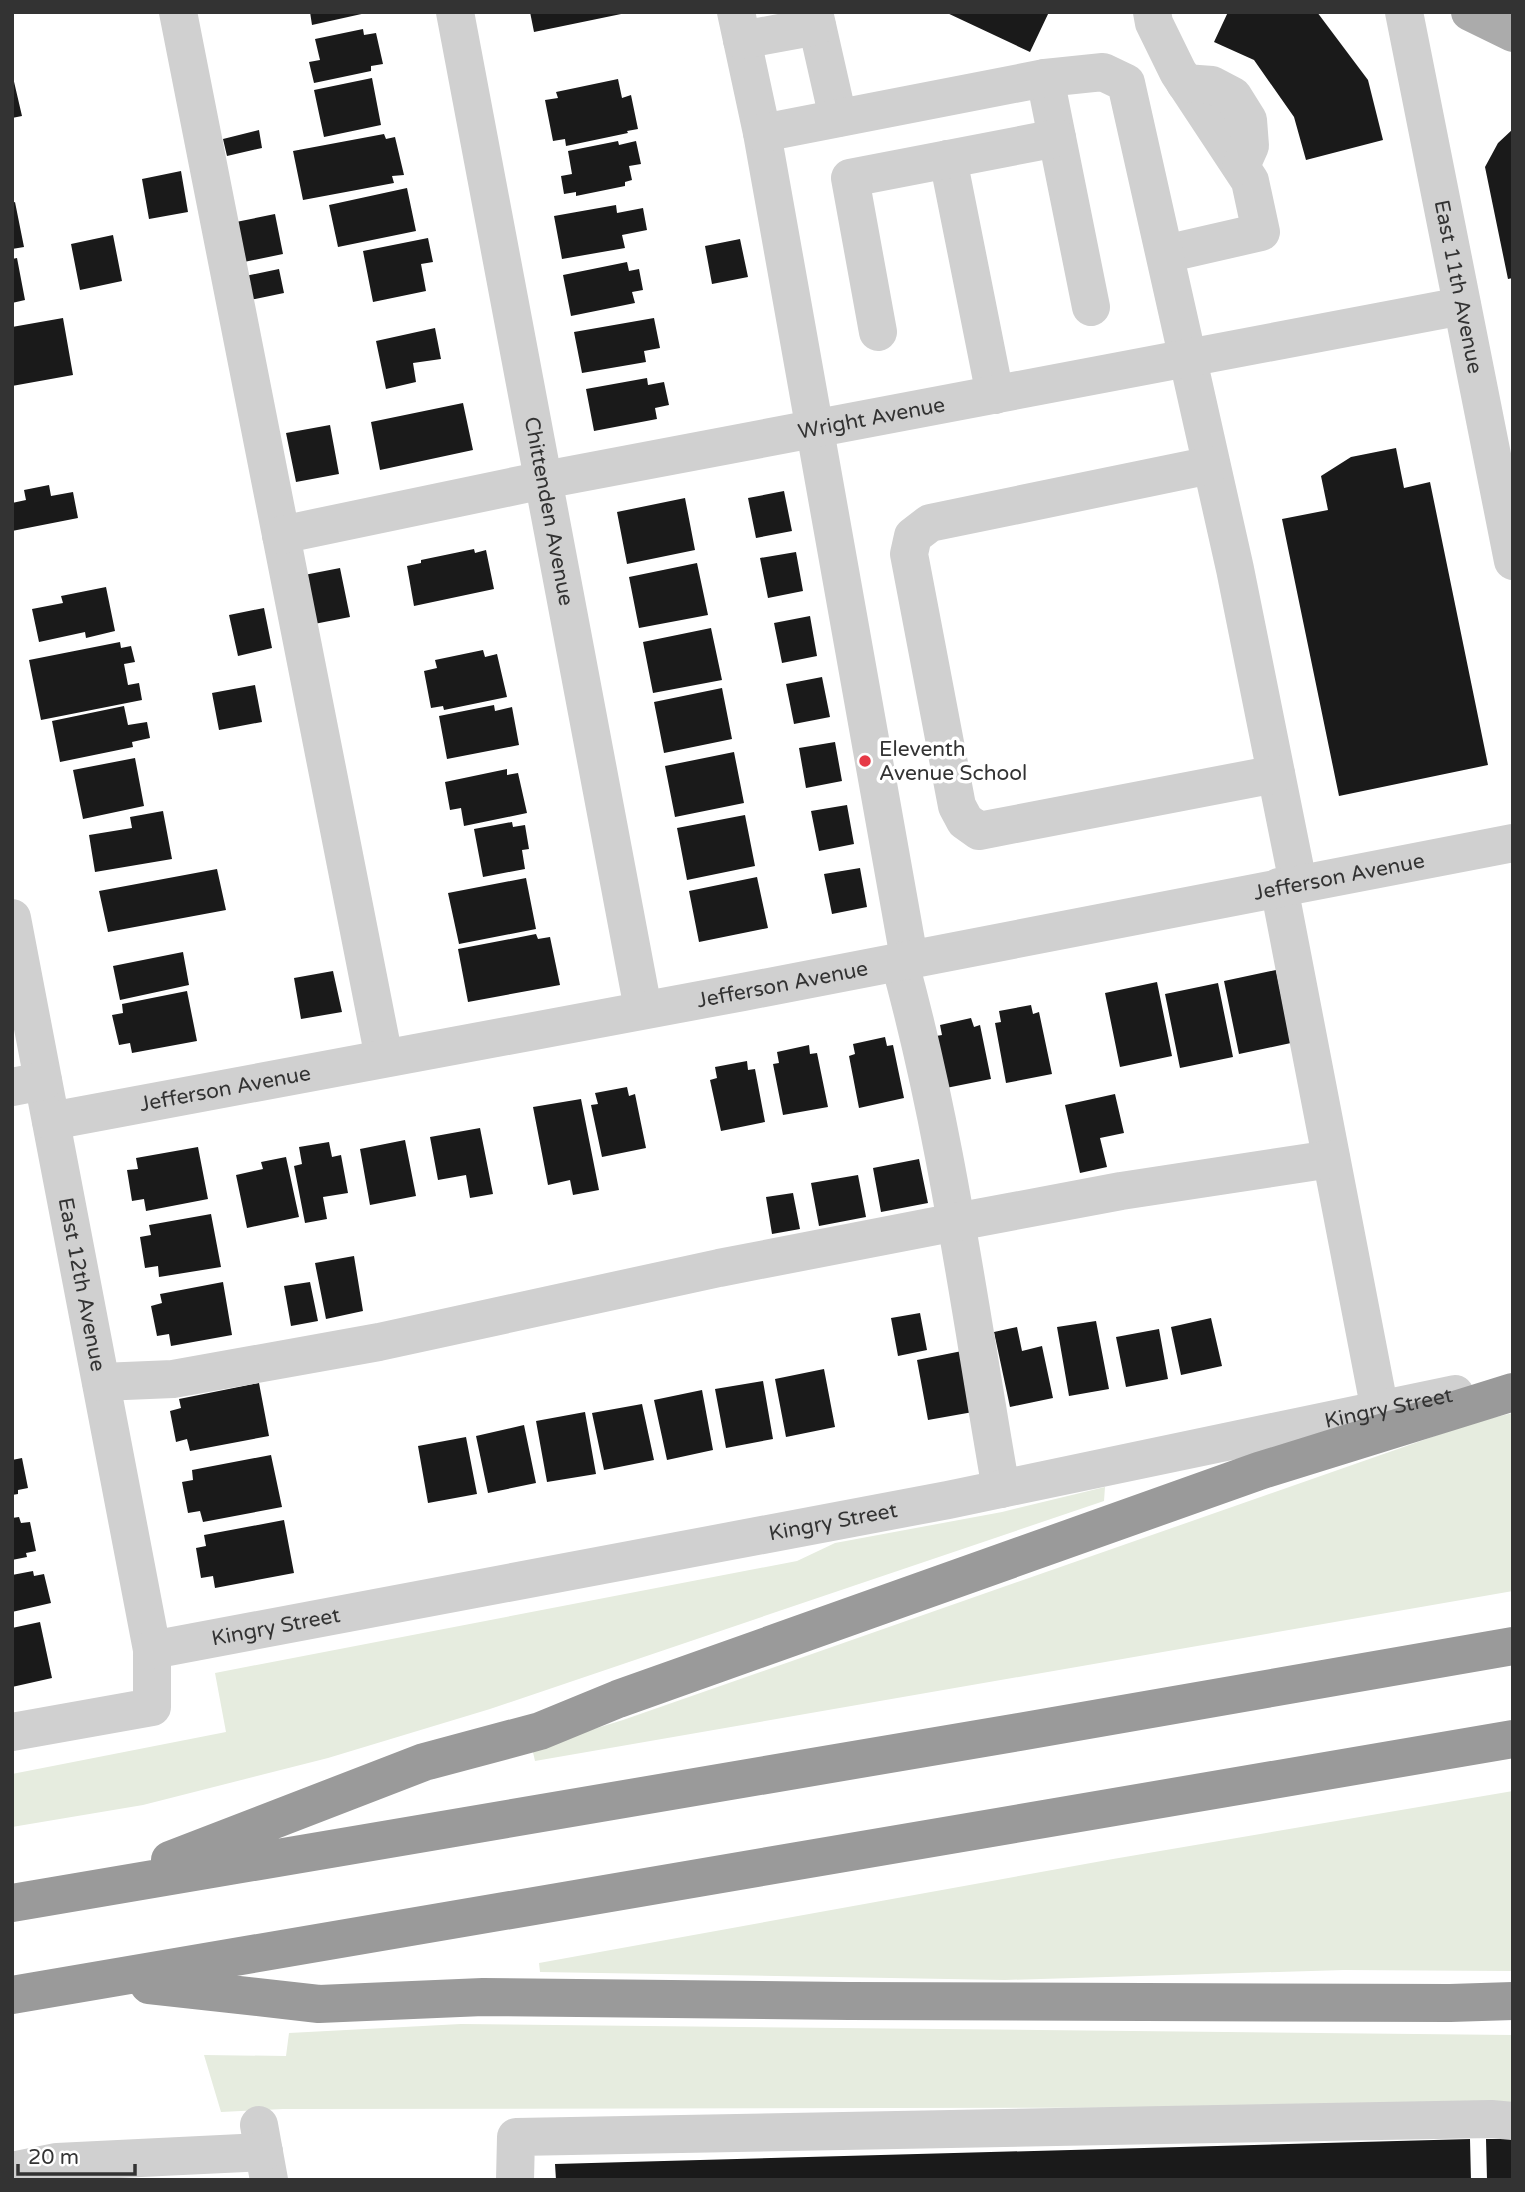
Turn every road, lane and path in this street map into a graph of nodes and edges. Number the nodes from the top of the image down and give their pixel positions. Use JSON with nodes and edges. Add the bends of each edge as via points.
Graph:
{"nodes":[{"id":1,"x":178,"y":12,"type":"edge"},
{"id":2,"x":455,"y":12,"type":"edge"},
{"id":3,"x":1152,"y":12,"type":"edge"},
{"id":4,"x":1405,"y":12,"type":"edge"},
{"id":5,"x":1470,"y":12,"type":"edge"},
{"id":6,"x":816,"y":19,"type":"edge"},
{"id":7,"x":739,"y":26,"type":"edge"},
{"id":8,"x":1513,"y":33,"type":"edge"},
{"id":9,"x":1045,"y":78,"type":"junction"},
{"id":10,"x":838,"y":118,"type":"junction"},
{"id":11,"x":762,"y":133,"type":"junction"},
{"id":12,"x":1057,"y":138,"type":"junction"},
{"id":13,"x":948,"y":159,"type":"junction"},
{"id":14,"x":1165,"y":254,"type":"junction"},
{"id":15,"x":1462,"y":306,"type":"junction"},
{"id":16,"x":1091,"y":307,"type":"dead end"},
{"id":17,"x":878,"y":332,"type":"dead end"},
{"id":18,"x":1188,"y":359,"type":"junction"},
{"id":19,"x":995,"y":396,"type":"junction"},
{"id":20,"x":814,"y":429,"type":"junction"},
{"id":21,"x":1211,"y":465,"type":"junction"},
{"id":22,"x":1505,"y":478,"type":"edge"},
{"id":23,"x":544,"y":480,"type":"junction"},
{"id":24,"x":281,"y":534,"type":"junction"},
{"id":25,"x":1513,"y":561,"type":"edge"},
{"id":26,"x":1276,"y":774,"type":"junction"},
{"id":27,"x":1513,"y":843,"type":"edge"},
{"id":28,"x":1288,"y":885,"type":"junction"},
{"id":29,"x":12,"y":918,"type":"edge"},
{"id":30,"x":904,"y":959,"type":"junction"},
{"id":31,"x":643,"y":1009,"type":"junction"},
{"id":32,"x":384,"y":1058,"type":"junction"},
{"id":33,"x":28,"y":1084,"type":"edge"},
{"id":34,"x":51,"y":1121,"type":"junction"},
{"id":35,"x":1331,"y":1159,"type":"junction"},
{"id":36,"x":956,"y":1222,"type":"junction"},
{"id":37,"x":101,"y":1382,"type":"junction"},
{"id":38,"x":1513,"y":1382,"type":"edge"},
{"id":39,"x":1513,"y":1392,"type":"edge"},
{"id":40,"x":1380,"y":1411,"type":"junction"},
{"id":41,"x":1001,"y":1489,"type":"junction"},
{"id":42,"x":1513,"y":1646,"type":"edge"},
{"id":43,"x":152,"y":1650,"type":"junction"},
{"id":44,"x":12,"y":1732,"type":"edge"},
{"id":45,"x":1513,"y":1739,"type":"edge"},
{"id":46,"x":90,"y":1890,"type":"junction"},
{"id":47,"x":12,"y":1903,"type":"edge"},
{"id":48,"x":102,"y":1980,"type":"junction"},
{"id":49,"x":12,"y":1995,"type":"edge"},
{"id":50,"x":1513,"y":2001,"type":"edge"},
{"id":51,"x":1513,"y":2121,"type":"edge"},
{"id":52,"x":264,"y":2152,"type":"edge"},
{"id":53,"x":12,"y":2171,"type":"edge"},
{"id":54,"x":515,"y":2180,"type":"edge"}],
"edges":[{"from":1,"to":24,"type":"street"},
{"from":2,"to":23,"type":"street","name":"Chittenden Avenue"},
{"from":3,"to":14,"type":"street","via":[[1185,83],[1250,181],[1261,232]]},
{"from":4,"to":15,"type":"street","name":"East 11th Avenue"},
{"from":5,"to":8,"type":"main road"},
{"from":6,"to":7,"type":"street"},
{"from":6,"to":10,"type":"street"},
{"from":7,"to":11,"type":"street"},
{"from":9,"to":10,"type":"street"},
{"from":9,"to":12,"type":"street"},
{"from":9,"to":14,"type":"street","via":[[1103,72],[1126,83]]},
{"from":10,"to":11,"type":"street"},
{"from":11,"to":20,"type":"street"},
{"from":12,"to":13,"type":"street"},
{"from":12,"to":16,"type":"street"},
{"from":13,"to":17,"type":"street","via":[[850,178]]},
{"from":13,"to":19,"type":"street"},
{"from":14,"to":18,"type":"street"},
{"from":15,"to":18,"type":"street","name":"Wright Avenue"},
{"from":15,"to":22,"type":"street","name":"East 11th Avenue"},
{"from":18,"to":19,"type":"street","name":"Wright Avenue"},
{"from":18,"to":21,"type":"street"},
{"from":19,"to":20,"type":"street","name":"Wright Avenue"},
{"from":20,"to":23,"type":"street","name":"Wright Avenue"},
{"from":20,"to":30,"type":"street"},
{"from":21,"to":26,"type":"street"},
{"from":21,"to":26,"type":"street","via":[[930,523],[913,536],[909,554],[957,806],[965,821],[979,831]]},
{"from":22,"to":25,"type":"street","name":"East 11th Avenue"},
{"from":23,"to":24,"type":"street","name":"Wright Avenue"},
{"from":23,"to":31,"type":"street","name":"Chittenden Avenue"},
{"from":24,"to":32,"type":"street"},
{"from":26,"to":28,"type":"street"},
{"from":27,"to":28,"type":"street","name":"Jefferson Avenue"},
{"from":28,"to":30,"type":"street","name":"Jefferson Avenue"},
{"from":28,"to":35,"type":"street"},
{"from":29,"to":33,"type":"street","name":"East 12th Avenue"},
{"from":30,"to":31,"type":"street","name":"Jefferson Avenue"},
{"from":30,"to":36,"type":"street"},
{"from":31,"to":32,"type":"street","name":"Jefferson Avenue"},
{"from":32,"to":34,"type":"street","name":"Jefferson Avenue"},
{"from":33,"to":34,"type":"street","name":"East 12th Avenue"},
{"from":34,"to":37,"type":"street","name":"East 12th Avenue"},
{"from":35,"to":36,"type":"street"},
{"from":35,"to":40,"type":"street"},
{"from":36,"to":37,"type":"street","via":[[379,1342],[173,1379]]},
{"from":36,"to":41,"type":"street"},
{"from":37,"to":43,"type":"street","name":"East 12th Avenue"},
{"from":38,"to":40,"type":"street","name":"Kingry Street"},
{"from":39,"to":46,"type":"highway","via":[[1259,1471],[618,1699],[540,1731],[424,1762]]},
{"from":40,"to":41,"type":"street","name":"Kingry Street"},
{"from":41,"to":43,"type":"street","name":"Kingry Street"},
{"from":42,"to":46,"type":"highway"},
{"from":43,"to":44,"type":"street","name":"East 12th Avenue","via":[[152,1707]]},
{"from":45,"to":48,"type":"highway"},
{"from":46,"to":47,"type":"highway"},
{"from":48,"to":49,"type":"highway"},
{"from":48,"to":50,"type":"highway","via":[[320,2004],[483,1997]]},
{"from":51,"to":54,"type":"street","via":[[516,2137]]},
{"from":52,"to":53,"type":"street","via":[[57,2162]]}]}
